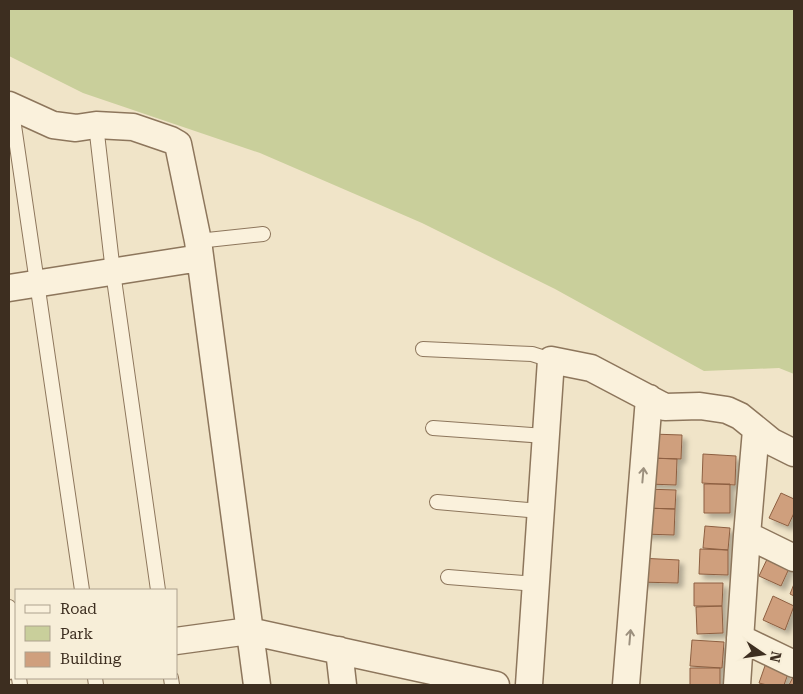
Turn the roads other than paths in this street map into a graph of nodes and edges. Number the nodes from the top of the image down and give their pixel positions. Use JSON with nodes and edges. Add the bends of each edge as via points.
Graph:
{"nodes":[{"id":1,"x":10,"y":105,"type":"edge"},
{"id":2,"x":96,"y":125,"type":"junction"},
{"id":3,"x":263,"y":234,"type":"dead end"},
{"id":4,"x":199,"y":250,"type":"junction"},
{"id":5,"x":113,"y":272,"type":"junction"},
{"id":6,"x":36,"y":284,"type":"junction"},
{"id":7,"x":9,"y":288,"type":"edge"},
{"id":8,"x":423,"y":349,"type":"dead end"},
{"id":9,"x":551,"y":360,"type":"junction"},
{"id":10,"x":649,"y":398,"type":"junction"},
{"id":11,"x":433,"y":428,"type":"dead end"},
{"id":12,"x":756,"y":430,"type":"junction"},
{"id":13,"x":545,"y":436,"type":"junction"},
{"id":14,"x":794,"y":453,"type":"edge"},
{"id":15,"x":437,"y":502,"type":"dead end"},
{"id":16,"x":540,"y":511,"type":"junction"},
{"id":17,"x":747,"y":535,"type":"junction"},
{"id":18,"x":794,"y":558,"type":"edge"},
{"id":19,"x":448,"y":577,"type":"dead end"},
{"id":20,"x":536,"y":584,"type":"junction"},
{"id":21,"x":82,"y":589,"type":"edge"},
{"id":22,"x":158,"y":589,"type":"edge"},
{"id":23,"x":9,"y":607,"type":"edge"},
{"id":24,"x":249,"y":631,"type":"junction"},
{"id":25,"x":740,"y":638,"type":"junction"},
{"id":26,"x":178,"y":642,"type":"edge"},
{"id":27,"x":339,"y":650,"type":"junction"},
{"id":28,"x":15,"y":651,"type":"edge"},
{"id":29,"x":794,"y":664,"type":"edge"},
{"id":30,"x":423,"y":676,"type":"edge"},
{"id":31,"x":257,"y":685,"type":"edge"},
{"id":32,"x":343,"y":685,"type":"edge"},
{"id":33,"x":496,"y":685,"type":"edge"},
{"id":34,"x":529,"y":685,"type":"edge"},
{"id":35,"x":626,"y":685,"type":"edge"},
{"id":36,"x":738,"y":685,"type":"edge"}],
"edges":[{"from":1,"to":2,"type":"street","via":[[52,125],[76,128]]},
{"from":1,"to":6,"type":"lane"},
{"from":2,"to":4,"type":"street","via":[[133,127],[178,144]]},
{"from":2,"to":5,"type":"lane"},
{"from":3,"to":4,"type":"lane"},
{"from":4,"to":5,"type":"street"},
{"from":4,"to":24,"type":"street"},
{"from":5,"to":6,"type":"street"},
{"from":5,"to":22,"type":"lane"},
{"from":6,"to":7,"type":"street"},
{"from":6,"to":21,"type":"lane"},
{"from":8,"to":9,"type":"lane","via":[[532,354]]},
{"from":9,"to":10,"type":"street","via":[[591,368]]},
{"from":9,"to":13,"type":"street"},
{"from":10,"to":12,"type":"street","via":[[665,407],[700,406],[727,410]]},
{"from":35,"to":10,"type":"street","one_way":true},
{"from":11,"to":13,"type":"lane"},
{"from":12,"to":14,"type":"street"},
{"from":12,"to":17,"type":"street"},
{"from":13,"to":16,"type":"street"},
{"from":15,"to":16,"type":"lane"},
{"from":16,"to":20,"type":"street"},
{"from":17,"to":18,"type":"street"},
{"from":17,"to":25,"type":"street"},
{"from":19,"to":20,"type":"lane"},
{"from":20,"to":34,"type":"street"},
{"from":23,"to":28,"type":"lane"},
{"from":24,"to":26,"type":"street"},
{"from":24,"to":27,"type":"street"},
{"from":24,"to":31,"type":"street"},
{"from":25,"to":29,"type":"street"},
{"from":25,"to":36,"type":"street"},
{"from":27,"to":30,"type":"street"},
{"from":27,"to":32,"type":"street"},
{"from":30,"to":33,"type":"street"}]}
